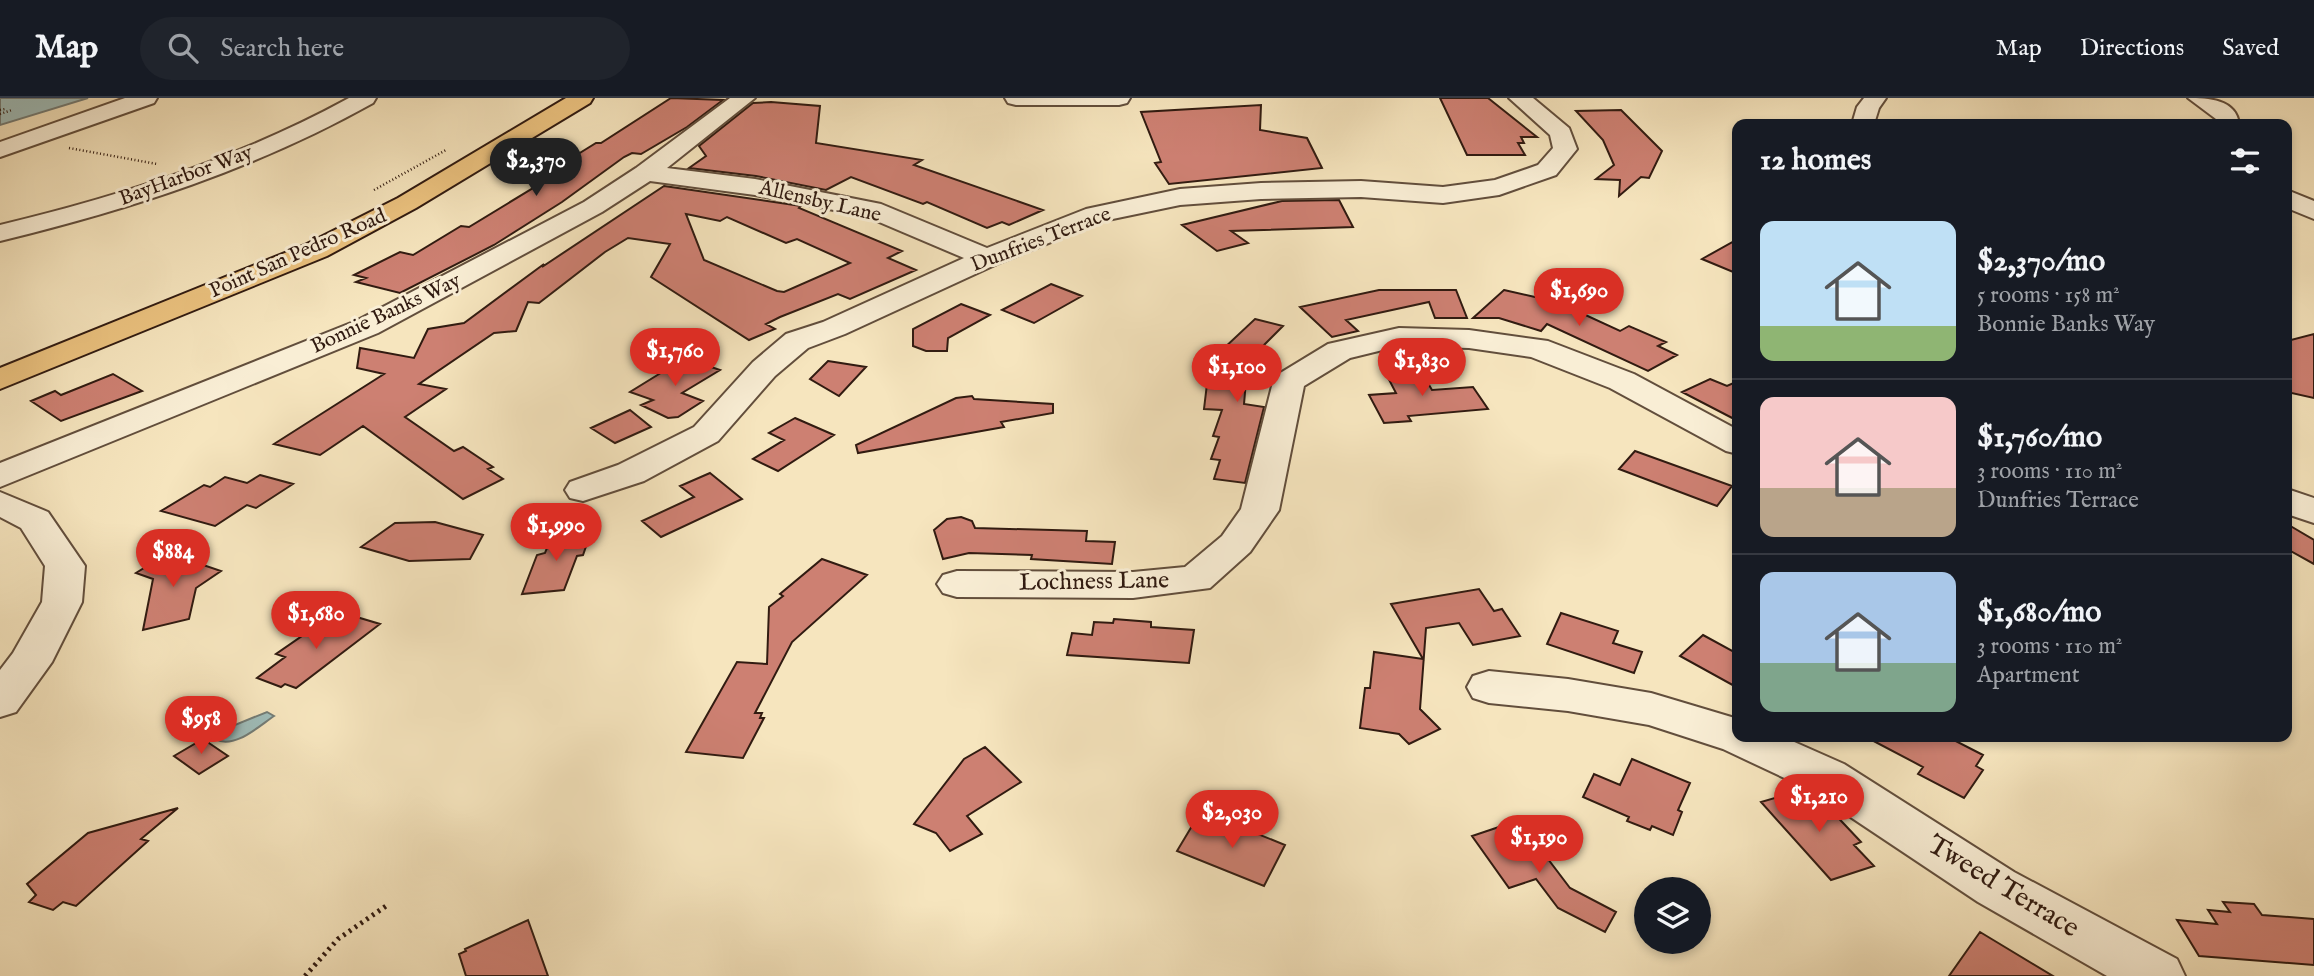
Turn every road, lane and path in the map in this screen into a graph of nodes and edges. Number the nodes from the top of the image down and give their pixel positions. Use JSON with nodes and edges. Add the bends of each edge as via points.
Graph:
{"nodes":[{"id":1,"x":146,"y":98,"type":"edge"},
{"id":2,"x":365,"y":98,"type":"edge"},
{"id":3,"x":553,"y":98,"type":"edge"},
{"id":4,"x":582,"y":98,"type":"edge"},
{"id":5,"x":744,"y":98,"type":"edge"},
{"id":6,"x":1016,"y":98,"type":"edge"},
{"id":7,"x":1119,"y":98,"type":"edge"},
{"id":8,"x":1520,"y":98,"type":"edge"},
{"id":9,"x":1875,"y":98,"type":"edge"},
{"id":10,"x":2199,"y":98,"type":"edge"},
{"id":11,"x":5,"y":109,"type":"dead end"},
{"id":12,"x":12,"y":110,"type":"dead end"},
{"id":13,"x":0,"y":112,"type":"edge"},
{"id":14,"x":1864,"y":119,"type":"edge"},
{"id":15,"x":2227,"y":119,"type":"edge"},
{"id":16,"x":27,"y":141,"type":"junction"},
{"id":17,"x":454,"y":146,"type":"dead end"},
{"id":18,"x":0,"y":150,"type":"edge"},
{"id":19,"x":449,"y":169,"type":"junction"},
{"id":20,"x":202,"y":173,"type":"junction"},
{"id":21,"x":645,"y":173,"type":"junction"},
{"id":22,"x":2292,"y":183,"type":"edge"},
{"id":23,"x":374,"y":190,"type":"dead end"},
{"id":24,"x":2314,"y":192,"type":"edge"},
{"id":25,"x":2292,"y":200,"type":"edge"},
{"id":26,"x":2314,"y":211,"type":"edge"},
{"id":27,"x":0,"y":233,"type":"edge"},
{"id":28,"x":987,"y":258,"type":"junction"},
{"id":29,"x":0,"y":360,"type":"edge"},
{"id":30,"x":0,"y":379,"type":"edge"},
{"id":31,"x":1732,"y":441,"type":"edge"},
{"id":32,"x":0,"y":476,"type":"edge"},
{"id":33,"x":583,"y":490,"type":"dead end"},
{"id":34,"x":2292,"y":502,"type":"edge"},
{"id":35,"x":0,"y":503,"type":"edge"},
{"id":36,"x":2314,"y":512,"type":"edge"},
{"id":37,"x":957,"y":584,"type":"dead end"},
{"id":38,"x":1489,"y":687,"type":"dead end"},
{"id":39,"x":0,"y":701,"type":"edge"},
{"id":40,"x":1732,"y":734,"type":"edge"},
{"id":41,"x":1752,"y":742,"type":"edge"},
{"id":42,"x":386,"y":906,"type":"dead end"},
{"id":43,"x":305,"y":976,"type":"edge"},
{"id":44,"x":2157,"y":976,"type":"edge"}],
"edges":[{"from":1,"to":16,"type":"street"},
{"from":2,"to":20,"type":"street","name":"BayHarbor Way"},
{"from":3,"to":19,"type":"main road","name":"Point San Pedro Road"},
{"from":4,"to":19,"type":"main road","name":"Point San Pedro Road"},
{"from":5,"to":21,"type":"street","name":"Bonnie Banks Way"},
{"from":6,"to":7,"type":"street"},
{"from":8,"to":28,"type":"street","name":"Dunfries Terrace","via":[[1561,133],[1565,149],[1547,170],[1499,187],[1443,195],[1361,189],[1180,197],[1095,215]]},
{"from":9,"to":14,"type":"street"},
{"from":10,"to":15,"type":"street"},
{"from":11,"to":13,"type":"path"},
{"from":12,"to":13,"type":"path"},
{"from":16,"to":18,"type":"street"},
{"from":16,"to":20,"type":"path"},
{"from":17,"to":23,"type":"path"},
{"from":19,"to":29,"type":"main road","name":"Point San Pedro Road","via":[[306,237]]},
{"from":19,"to":30,"type":"main road","name":"Point San Pedro Road","via":[[407,204],[317,250]]},
{"from":20,"to":27,"type":"street","name":"BayHarbor Way","via":[[123,201]]},
{"from":21,"to":28,"type":"street","name":"Allensby Lane","via":[[755,187],[872,210]]},
{"from":21,"to":32,"type":"street","name":"Bonnie Banks Way","via":[[582,213],[367,327]]},
{"from":22,"to":24,"type":"street"},
{"from":25,"to":26,"type":"street"},
{"from":28,"to":33,"type":"street","name":"Dunfries Terrace","via":[[797,341],[764,369],[706,434],[631,473]]},
{"from":31,"to":37,"type":"street","name":"Lochness Lane","via":[[1622,381],[1537,348],[1469,339],[1399,337],[1339,351],[1289,382],[1260,510],[1236,544],[1196,579],[1133,584]]},
{"from":34,"to":36,"type":"street"},
{"from":35,"to":39,"type":"street","via":[[35,520],[65,566],[62,602],[30,662]]},
{"from":38,"to":40,"type":"street","name":"Tweed Terrace","via":[[1651,709]]},
{"from":41,"to":44,"type":"street","name":"Tweed Terrace","via":[[1827,777],[1996,887]]},
{"from":42,"to":43,"type":"path","via":[[338,939]]}]}
